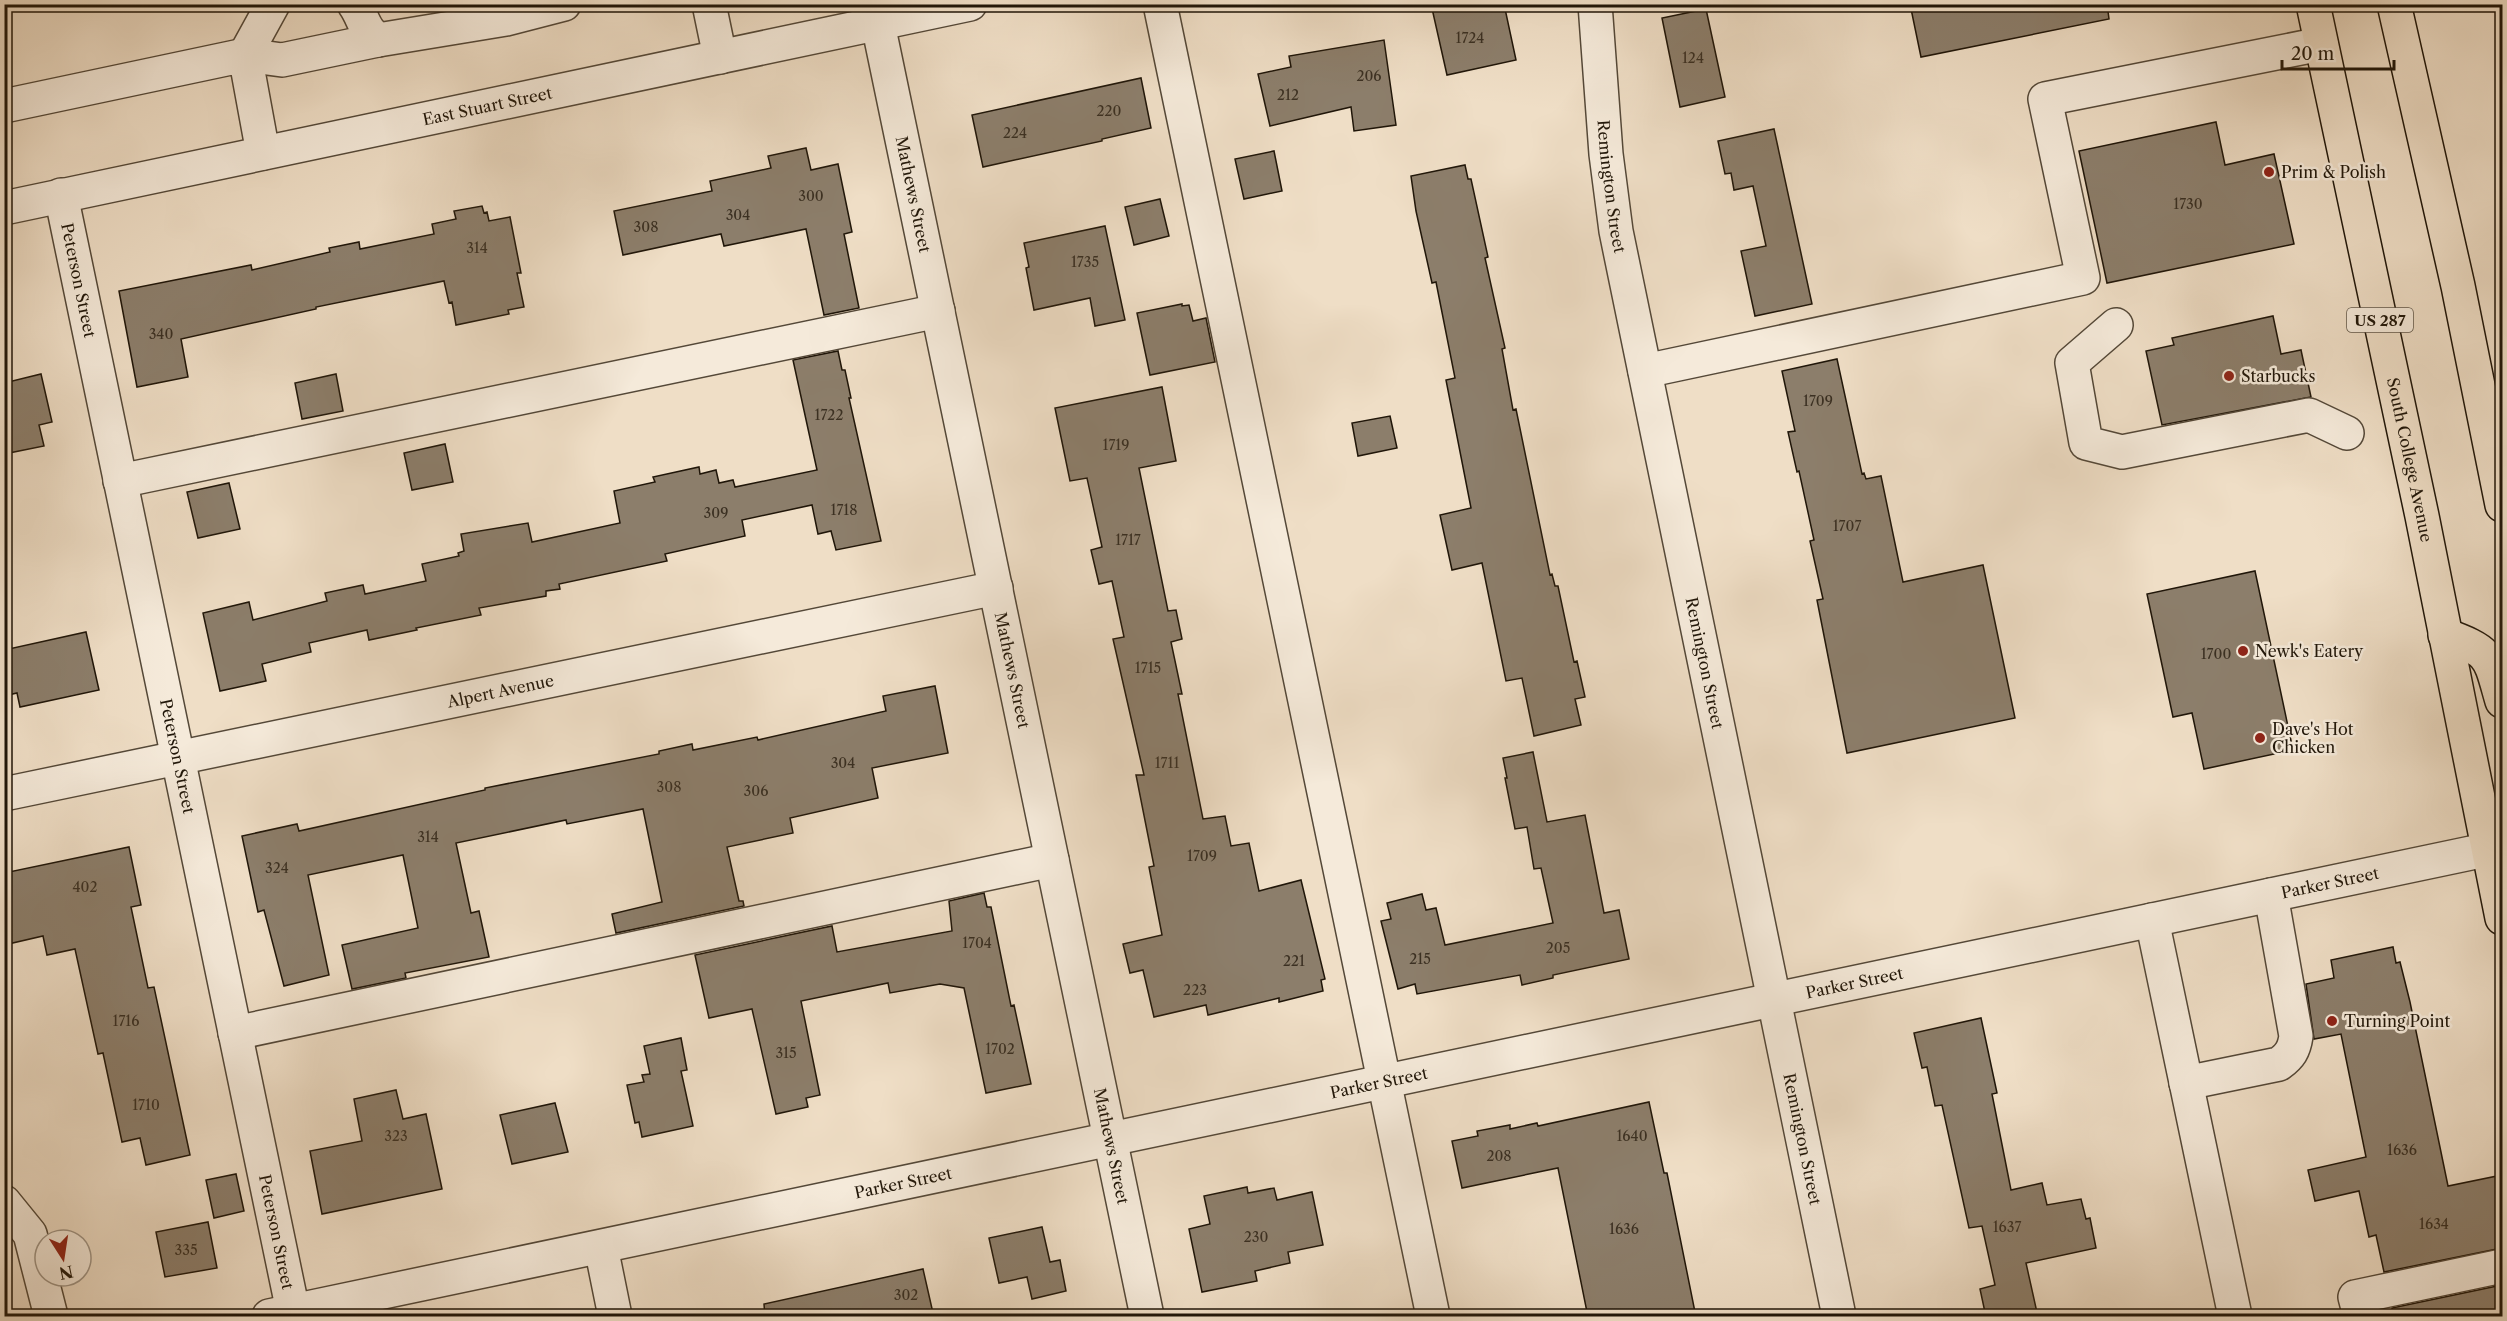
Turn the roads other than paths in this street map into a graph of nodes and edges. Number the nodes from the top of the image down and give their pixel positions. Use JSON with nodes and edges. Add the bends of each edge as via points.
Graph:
{"nodes":[{"id":1,"x":273,"y":4,"type":"edge"},
{"id":2,"x":354,"y":4,"type":"edge"},
{"id":3,"x":564,"y":4,"type":"edge"},
{"id":4,"x":709,"y":4,"type":"edge"},
{"id":5,"x":970,"y":4,"type":"edge"},
{"id":6,"x":1160,"y":4,"type":"edge"},
{"id":7,"x":1595,"y":4,"type":"edge"},
{"id":8,"x":2313,"y":4,"type":"edge"},
{"id":9,"x":2394,"y":4,"type":"edge"},
{"id":10,"x":859,"y":19,"type":"edge"},
{"id":11,"x":378,"y":40,"type":"junction"},
{"id":12,"x":2321,"y":44,"type":"junction"},
{"id":13,"x":245,"y":55,"type":"junction"},
{"id":14,"x":720,"y":57,"type":"junction"},
{"id":15,"x":4,"y":106,"type":"edge"},
{"id":16,"x":262,"y":153,"type":"junction"},
{"id":17,"x":61,"y":195,"type":"junction"},
{"id":18,"x":4,"y":208,"type":"edge"},
{"id":19,"x":938,"y":311,"type":"junction"},
{"id":20,"x":2116,"y":325,"type":"dead end"},
{"id":21,"x":1645,"y":371,"type":"junction"},
{"id":22,"x":2348,"y":433,"type":"dead end"},
{"id":23,"x":120,"y":481,"type":"junction"},
{"id":24,"x":2502,"y":505,"type":"edge"},
{"id":25,"x":996,"y":588,"type":"junction"},
{"id":26,"x":2445,"y":635,"type":"junction"},
{"id":27,"x":2502,"y":701,"type":"edge"},
{"id":28,"x":178,"y":758,"type":"junction"},
{"id":29,"x":4,"y":794,"type":"edge"},
{"id":30,"x":2496,"y":851,"type":"edge"},
{"id":31,"x":1052,"y":860,"type":"junction"},
{"id":32,"x":2271,"y":895,"type":"junction"},
{"id":33,"x":2502,"y":918,"type":"edge"},
{"id":34,"x":2152,"y":920,"type":"junction"},
{"id":35,"x":1773,"y":1000,"type":"junction"},
{"id":36,"x":235,"y":1033,"type":"junction"},
{"id":37,"x":1383,"y":1082,"type":"junction"},
{"id":38,"x":2186,"y":1083,"type":"junction"},
{"id":39,"x":1110,"y":1139,"type":"junction"},
{"id":40,"x":4,"y":1202,"type":"edge"},
{"id":41,"x":601,"y":1247,"type":"junction"},
{"id":42,"x":2502,"y":1266,"type":"edge"},
{"id":43,"x":285,"y":1315,"type":"edge"},
{"id":44,"x":51,"y":1317,"type":"edge"},
{"id":45,"x":615,"y":1317,"type":"edge"},
{"id":46,"x":1147,"y":1317,"type":"edge"},
{"id":47,"x":1433,"y":1317,"type":"edge"},
{"id":48,"x":1839,"y":1317,"type":"edge"},
{"id":49,"x":2235,"y":1317,"type":"edge"},
{"id":50,"x":2360,"y":1317,"type":"edge"}],
"edges":[{"from":1,"to":13,"type":"street"},
{"from":2,"to":11,"type":"street","via":[[367,32]]},
{"from":3,"to":11,"type":"street","via":[[441,31]]},
{"from":4,"to":14,"type":"street"},
{"from":5,"to":10,"type":"street","name":"East Stuart Street"},
{"from":6,"to":37,"type":"street"},
{"from":7,"to":21,"type":"street","name":"Remington Street","via":[[1616,231]]},
{"from":8,"to":12,"type":"highway","name":"South College Avenue","number":"US 287"},
{"from":9,"to":24,"type":"highway","via":[[2458,286]]},
{"from":10,"to":14,"type":"street","name":"East Stuart Street"},
{"from":10,"to":19,"type":"street","name":"Mathews Street"},
{"from":11,"to":13,"type":"street","via":[[282,60]]},
{"from":12,"to":21,"type":"street","via":[[2045,99],[2083,278]]},
{"from":12,"to":26,"type":"highway","name":"South College Avenue","number":"US 287"},
{"from":13,"to":15,"type":"street"},
{"from":13,"to":16,"type":"street"},
{"from":14,"to":16,"type":"street","name":"East Stuart Street"},
{"from":16,"to":17,"type":"street","name":"East Stuart Street"},
{"from":17,"to":18,"type":"street","name":"East Stuart Street"},
{"from":17,"to":23,"type":"street","name":"Peterson Street"},
{"from":19,"to":23,"type":"street"},
{"from":19,"to":25,"type":"street","name":"Mathews Street"},
{"from":20,"to":22,"type":"street","via":[[2072,363],[2086,443],[2122,452],[2309,415]]},
{"from":21,"to":35,"type":"street","name":"Remington Street"},
{"from":23,"to":28,"type":"street","name":"Peterson Street"},
{"from":25,"to":28,"type":"street","name":"Alpert Avenue"},
{"from":25,"to":31,"type":"street","name":"Mathews Street"},
{"from":26,"to":27,"type":"highway","via":[[2482,650],[2491,661]]},
{"from":26,"to":30,"type":"highway","name":"South College Avenue","number":"US 287"},
{"from":28,"to":29,"type":"street","name":"Alpert Avenue"},
{"from":28,"to":36,"type":"street","name":"Peterson Street"},
{"from":30,"to":32,"type":"street","name":"Parker Street"},
{"from":30,"to":33,"type":"highway","name":"South College Avenue","number":"US 287"},
{"from":31,"to":36,"type":"street"},
{"from":31,"to":39,"type":"street","name":"Mathews Street"},
{"from":32,"to":34,"type":"street","name":"Parker Street"},
{"from":32,"to":38,"type":"street","via":[[2295,1047],[2278,1064]]},
{"from":34,"to":35,"type":"street","name":"Parker Street"},
{"from":34,"to":38,"type":"street"},
{"from":35,"to":37,"type":"street","name":"Parker Street"},
{"from":35,"to":48,"type":"street","name":"Remington Street"},
{"from":36,"to":43,"type":"street","name":"Peterson Street"},
{"from":37,"to":39,"type":"street","name":"Parker Street"},
{"from":37,"to":47,"type":"street"},
{"from":38,"to":49,"type":"street"},
{"from":39,"to":41,"type":"street","name":"Parker Street"},
{"from":39,"to":46,"type":"street","name":"Mathews Street"},
{"from":40,"to":44,"type":"street","via":[[30,1234]]},
{"from":41,"to":43,"type":"street","name":"Parker Street"},
{"from":41,"to":45,"type":"street"},
{"from":42,"to":50,"type":"street","via":[[2355,1297]]}]}
